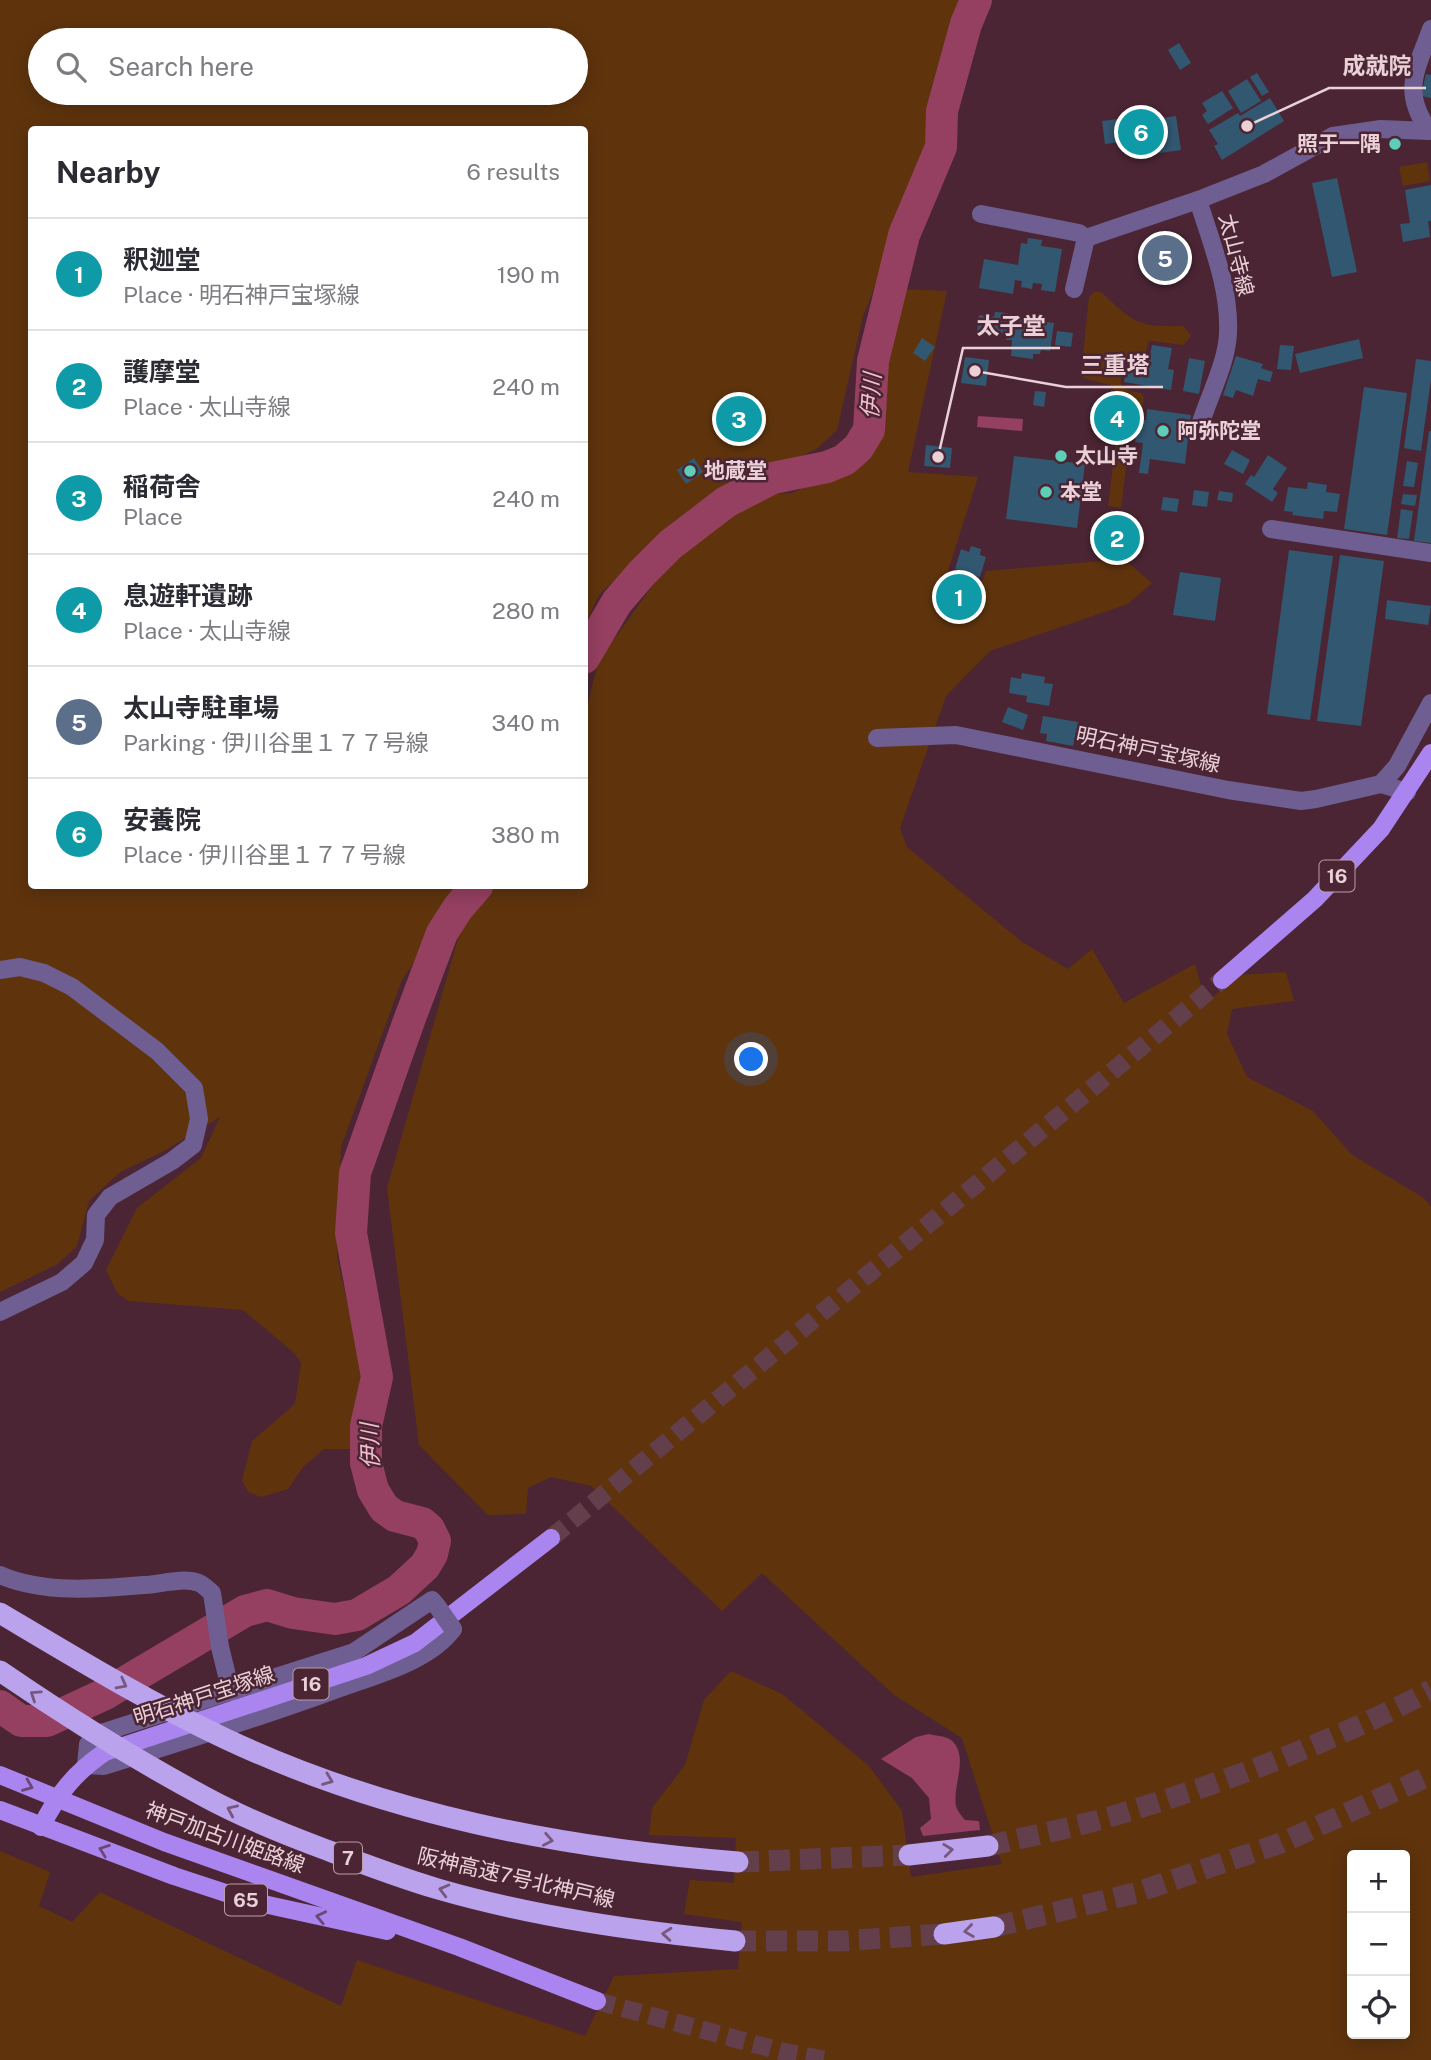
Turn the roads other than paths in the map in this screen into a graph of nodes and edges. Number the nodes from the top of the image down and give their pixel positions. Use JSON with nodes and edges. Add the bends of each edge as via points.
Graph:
{"nodes":[{"id":1,"x":1431,"y":29,"type":"edge"},
{"id":2,"x":1430,"y":131,"type":"edge"},
{"id":3,"x":1198,"y":200,"type":"junction"},
{"id":4,"x":981,"y":214,"type":"dead end"},
{"id":5,"x":1086,"y":237,"type":"junction"},
{"id":6,"x":1074,"y":289,"type":"dead end"},
{"id":7,"x":1201,"y":422,"type":"dead end"},
{"id":8,"x":1271,"y":529,"type":"dead end"},
{"id":9,"x":1431,"y":553,"type":"edge"},
{"id":10,"x":1431,"y":703,"type":"edge"},
{"id":11,"x":877,"y":738,"type":"dead end"},
{"id":12,"x":1431,"y":753,"type":"edge"},
{"id":13,"x":1381,"y":784,"type":"junction"},
{"id":14,"x":1407,"y":792,"type":"junction"},
{"id":15,"x":0,"y":970,"type":"edge"},
{"id":16,"x":1222,"y":980,"type":"tunnel mouth"},
{"id":17,"x":0,"y":1312,"type":"edge"},
{"id":18,"x":551,"y":1538,"type":"tunnel mouth"},
{"id":19,"x":0,"y":1575,"type":"edge"},
{"id":20,"x":0,"y":1613,"type":"edge"},
{"id":21,"x":0,"y":1671,"type":"edge"},
{"id":22,"x":231,"y":1692,"type":"junction"},
{"id":23,"x":86,"y":1765,"type":"junction"},
{"id":24,"x":0,"y":1775,"type":"edge"},
{"id":25,"x":55,"y":1798,"type":"junction"},
{"id":26,"x":0,"y":1810,"type":"edge"},
{"id":27,"x":41,"y":1827,"type":"junction"},
{"id":28,"x":988,"y":1846,"type":"tunnel mouth"},
{"id":29,"x":909,"y":1855,"type":"tunnel mouth"},
{"id":30,"x":738,"y":1862,"type":"tunnel mouth"},
{"id":31,"x":994,"y":1927,"type":"tunnel mouth"},
{"id":32,"x":944,"y":1934,"type":"tunnel mouth"},
{"id":33,"x":735,"y":1941,"type":"tunnel mouth"},
{"id":34,"x":459,"y":1947,"type":"junction"},
{"id":35,"x":597,"y":2001,"type":"tunnel mouth"}],
"edges":[{"from":1,"to":2,"type":"street","name":"太山寺線","via":[[1412,87],[1418,116]]},
{"from":2,"to":3,"type":"street","name":"太山寺線","via":[[1381,129],[1333,136],[1257,177]]},
{"from":3,"to":5,"type":"street"},
{"from":3,"to":7,"type":"street","name":"太山寺線","via":[[1221,275],[1228,334]]},
{"from":4,"to":5,"type":"street"},
{"from":5,"to":6,"type":"street"},
{"from":8,"to":9,"type":"street"},
{"from":10,"to":13,"type":"street","via":[[1397,766]]},
{"from":11,"to":13,"type":"street","name":"明石神戸宝塚線","via":[[956,735],[1301,801]]},
{"from":12,"to":14,"type":"main road","number":"16"},
{"from":13,"to":14,"type":"street"},
{"from":14,"to":16,"type":"main road","number":"16","via":[[1381,828],[1315,899]]},
{"from":15,"to":17,"type":"street","via":[[20,967],[72,987],[158,1051],[194,1088],[199,1119],[193,1145],[110,1197],[96,1216],[95,1240],[84,1263],[62,1282]]},
{"from":18,"to":23,"type":"main road","name":"明石神戸宝塚線","number":"16","via":[[415,1643],[366,1666],[105,1752]]},
{"from":19,"to":22,"type":"street","via":[[27,1585],[63,1587],[200,1583],[212,1593]]},
{"from":20,"to":30,"type":"highway","name":"阪神高速7号北神戸線","one_way":true,"bridge":true,"via":[[95,1670],[227,1739],[331,1782],[447,1818],[555,1841]]},
{"from":33,"to":21,"type":"highway","name":"阪神高速7号北神戸線","number":"7","one_way":true,"bridge":true,"via":[[573,1920],[439,1889],[346,1858],[209,1799]]},
{"from":22,"to":23,"type":"street","via":[[101,1733],[88,1744]]},
{"from":22,"to":23,"type":"street","bridge":true,"via":[[354,1652],[435,1603],[453,1629],[445,1640],[402,1665],[295,1705],[104,1766]]},
{"from":23,"to":25,"type":"main road","name":"明石神戸宝塚線","number":"16"},
{"from":24,"to":25,"type":"main road","one_way":true},
{"from":25,"to":27,"type":"main road","name":"明石神戸宝塚線","number":"16"},
{"from":25,"to":34,"type":"main road","name":"神戸加古川姫路線","number":"65","via":[[164,1842]]},
{"from":26,"to":27,"type":"main road"},
{"from":34,"to":27,"type":"main road","name":"神戸加古川姫路線","number":"65","one_way":true,"via":[[250,1901]]},
{"from":29,"to":28,"type":"highway","one_way":true},
{"from":31,"to":32,"type":"highway","one_way":true},
{"from":34,"to":35,"type":"main road","name":"神戸加古川姫路線","number":"65"}]}
